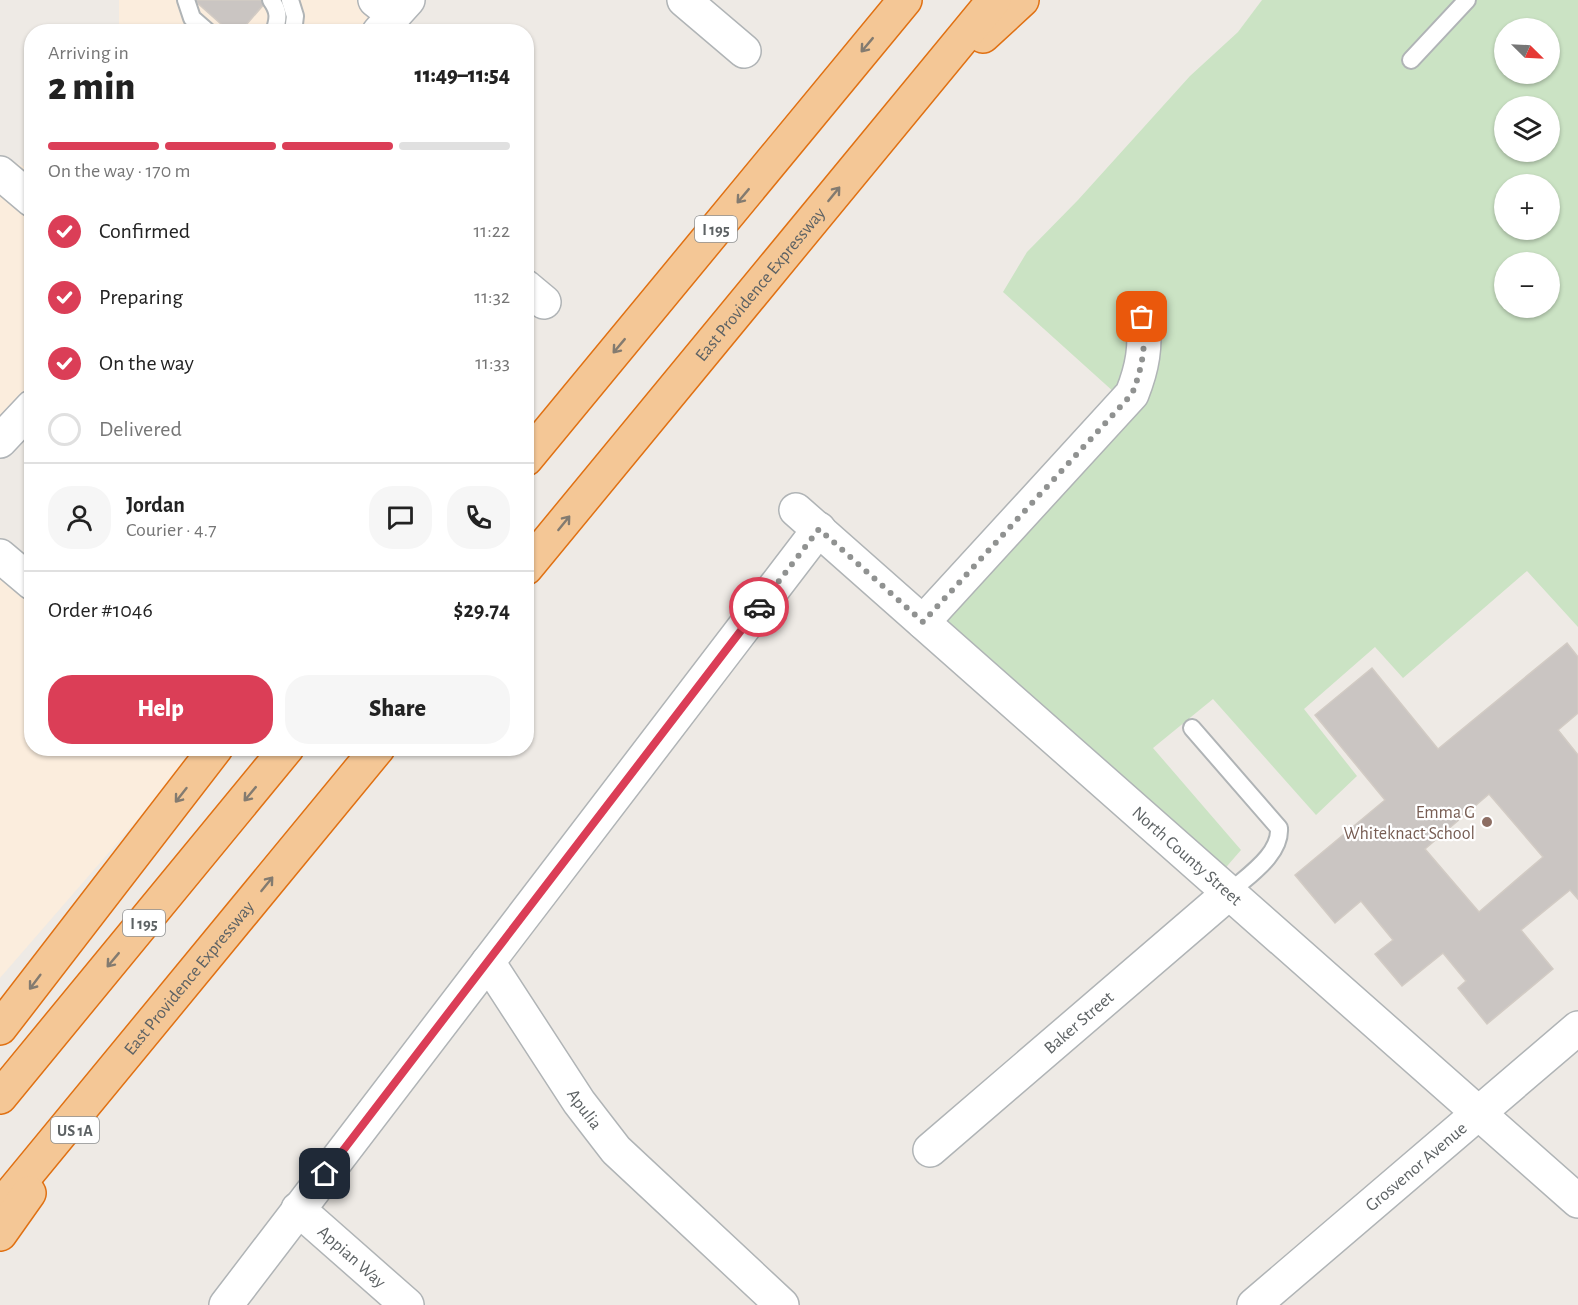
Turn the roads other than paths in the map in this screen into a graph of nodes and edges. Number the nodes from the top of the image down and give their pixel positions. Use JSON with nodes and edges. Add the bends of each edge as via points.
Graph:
{"nodes":[{"id":1,"x":186,"y":0,"type":"edge"},
{"id":2,"x":271,"y":0,"type":"edge"},
{"id":3,"x":290,"y":0,"type":"edge"},
{"id":4,"x":684,"y":0,"type":"edge"},
{"id":5,"x":904,"y":0,"type":"edge"},
{"id":6,"x":994,"y":0,"type":"edge"},
{"id":7,"x":1022,"y":0,"type":"edge"},
{"id":8,"x":1467,"y":0,"type":"edge"},
{"id":9,"x":199,"y":24,"type":"edge"},
{"id":10,"x":277,"y":24,"type":"edge"},
{"id":11,"x":294,"y":24,"type":"edge"},
{"id":12,"x":744,"y":51,"type":"dead end"},
{"id":13,"x":1411,"y":60,"type":"dead end"},
{"id":14,"x":903,"y":110,"type":"junction"},
{"id":15,"x":0,"y":173,"type":"edge"},
{"id":16,"x":24,"y":193,"type":"edge"},
{"id":17,"x":1142,"y":317,"type":"dead end"},
{"id":18,"x":24,"y":416,"type":"edge"},
{"id":19,"x":0,"y":441,"type":"edge"},
{"id":20,"x":534,"y":449,"type":"edge"},
{"id":21,"x":0,"y":556,"type":"edge"},
{"id":22,"x":534,"y":558,"type":"edge"},
{"id":23,"x":24,"y":576,"type":"edge"},
{"id":24,"x":923,"y":622,"type":"junction"},
{"id":25,"x":1192,"y":728,"type":"dead end"},
{"id":26,"x":210,"y":756,"type":"edge"},
{"id":27,"x":281,"y":756,"type":"edge"},
{"id":28,"x":371,"y":756,"type":"edge"},
{"id":29,"x":1229,"y":893,"type":"junction"},
{"id":30,"x":488,"y":962,"type":"junction"},
{"id":31,"x":149,"y":1026,"type":"junction"},
{"id":32,"x":0,"y":1028,"type":"edge"},
{"id":33,"x":1578,"y":1028,"type":"edge"},
{"id":34,"x":0,"y":1097,"type":"edge"},
{"id":35,"x":1478,"y":1114,"type":"junction"},
{"id":36,"x":930,"y":1150,"type":"dead end"},
{"id":37,"x":1578,"y":1201,"type":"edge"},
{"id":38,"x":0,"y":1207,"type":"edge"},
{"id":39,"x":298,"y":1209,"type":"junction"},
{"id":40,"x":0,"y":1234,"type":"edge"},
{"id":41,"x":226,"y":1305,"type":"edge"},
{"id":42,"x":407,"y":1305,"type":"edge"},
{"id":43,"x":782,"y":1305,"type":"edge"},
{"id":44,"x":1254,"y":1305,"type":"edge"}],
"edges":[{"from":1,"to":9,"type":"lane","via":[[192,18]]},
{"from":2,"to":10,"type":"lane","via":[[277,8]]},
{"from":3,"to":11,"type":"lane"},
{"from":4,"to":12,"type":"street"},
{"from":5,"to":20,"type":"highway","number":"I 195","one_way":true},
{"from":6,"to":14,"type":"highway","name":"East Providence Expressway"},
{"from":7,"to":14,"type":"highway"},
{"from":8,"to":13,"type":"lane"},
{"from":22,"to":14,"type":"highway","name":"East Providence Expressway","one_way":true},
{"from":15,"to":16,"type":"street"},
{"from":17,"to":24,"type":"street","via":[[1145,336],[1141,371],[1132,394]]},
{"from":18,"to":19,"type":"street"},
{"from":21,"to":23,"type":"street"},
{"from":24,"to":29,"type":"street","name":"North County Street"},
{"from":24,"to":30,"type":"street","name":"North County Street","via":[[807,519]]},
{"from":25,"to":29,"type":"lane","via":[[1279,828],[1280,838],[1273,850]]},
{"from":26,"to":32,"type":"highway","one_way":true},
{"from":27,"to":34,"type":"highway","number":"I 195","one_way":true},
{"from":31,"to":28,"type":"highway","name":"East Providence Expressway","one_way":true},
{"from":29,"to":35,"type":"street","name":"North County Street"},
{"from":29,"to":36,"type":"street","name":"Baker Street"},
{"from":30,"to":39,"type":"street"},
{"from":30,"to":43,"type":"street","name":"Apulia","via":[[579,1102],[616,1150]]},
{"from":31,"to":38,"type":"highway","name":"East Providence Expressway"},
{"from":31,"to":40,"type":"highway","number":"US 1A"},
{"from":33,"to":35,"type":"street","name":"Grosvenor Avenue"},
{"from":35,"to":37,"type":"street","name":"North County Street"},
{"from":35,"to":44,"type":"street","name":"Grosvenor Avenue"},
{"from":39,"to":41,"type":"street"},
{"from":39,"to":42,"type":"street","name":"Appian Way"}]}
